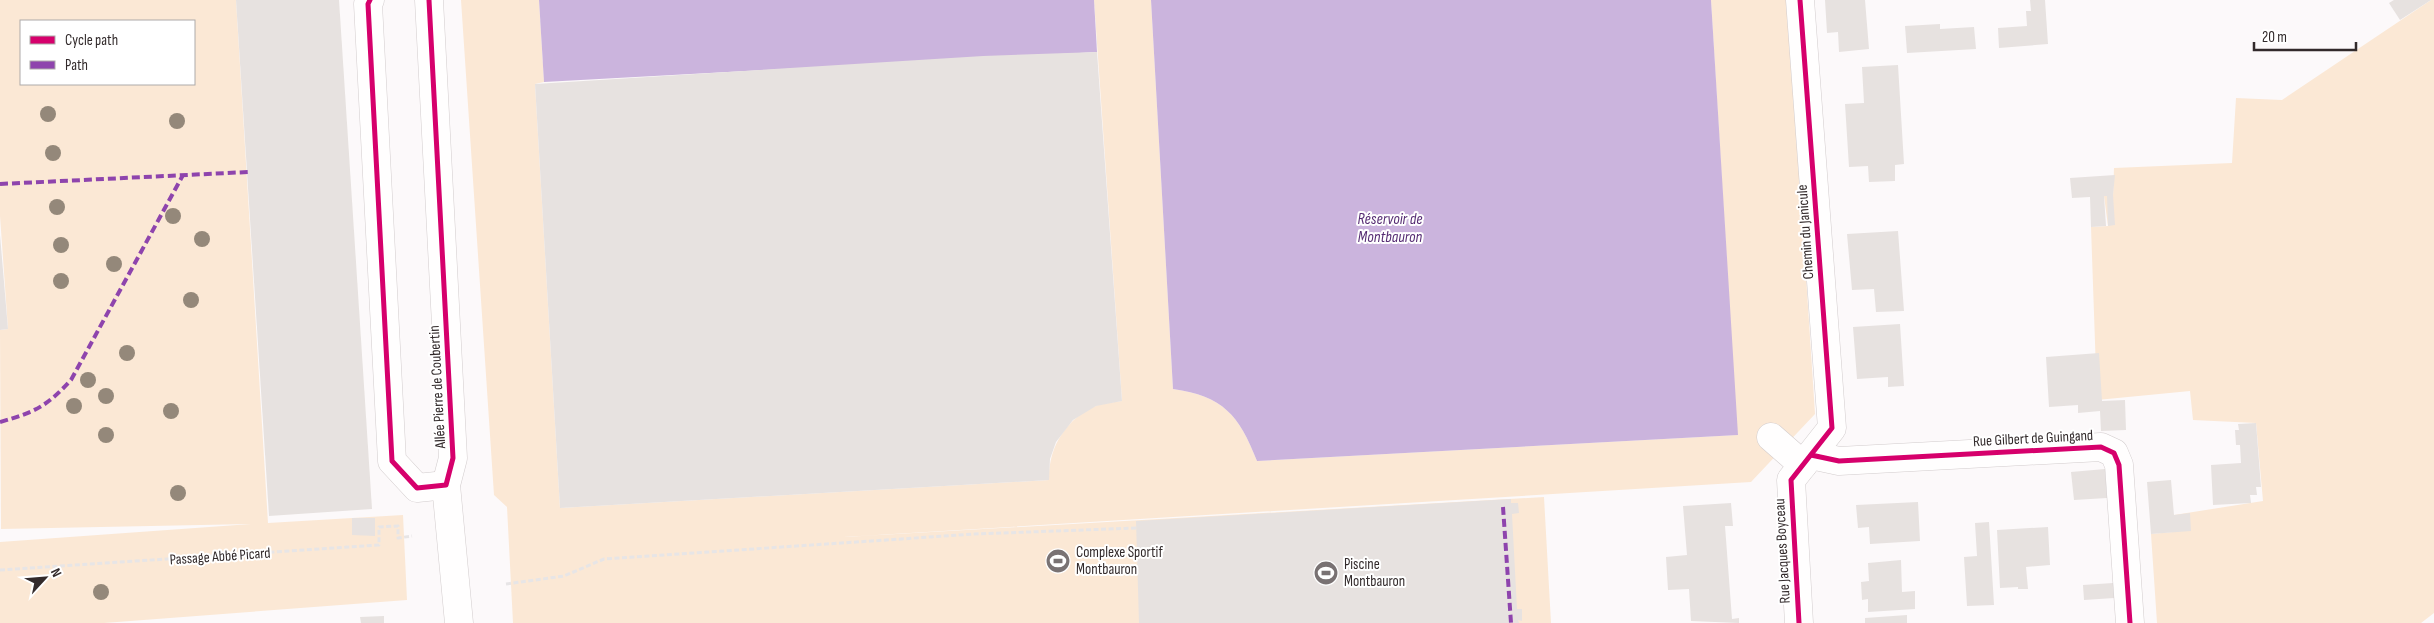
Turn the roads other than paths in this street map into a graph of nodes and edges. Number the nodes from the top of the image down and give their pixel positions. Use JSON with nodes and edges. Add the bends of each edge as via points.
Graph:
{"nodes":[{"id":1,"x":370,"y":0,"type":"edge"},
{"id":2,"x":429,"y":0,"type":"edge"},
{"id":3,"x":1800,"y":0,"type":"edge"},
{"id":4,"x":1771,"y":437,"type":"dead end"},
{"id":5,"x":1807,"y":460,"type":"junction"},
{"id":6,"x":446,"y":485,"type":"junction"},
{"id":7,"x":459,"y":623,"type":"edge"},
{"id":8,"x":1799,"y":623,"type":"edge"},
{"id":9,"x":2130,"y":623,"type":"edge"}],
"edges":[{"from":1,"to":6,"type":"street","via":[[392,461],[417,488]]},
{"from":2,"to":6,"type":"street","name":"Allée Pierre de Coubertin","via":[[453,458]]},
{"from":3,"to":5,"type":"street","name":"Chemin du Janicule","via":[[1832,428]]},
{"from":4,"to":5,"type":"street"},
{"from":5,"to":8,"type":"street","name":"Rue Jacques Boyceau","via":[[1791,480]]},
{"from":5,"to":9,"type":"street","name":"Rue Gilbert de Guingand","via":[[2101,447],[2114,453],[2119,465]]},
{"from":6,"to":7,"type":"street","name":"Allée Pierre de Coubertin"}]}
